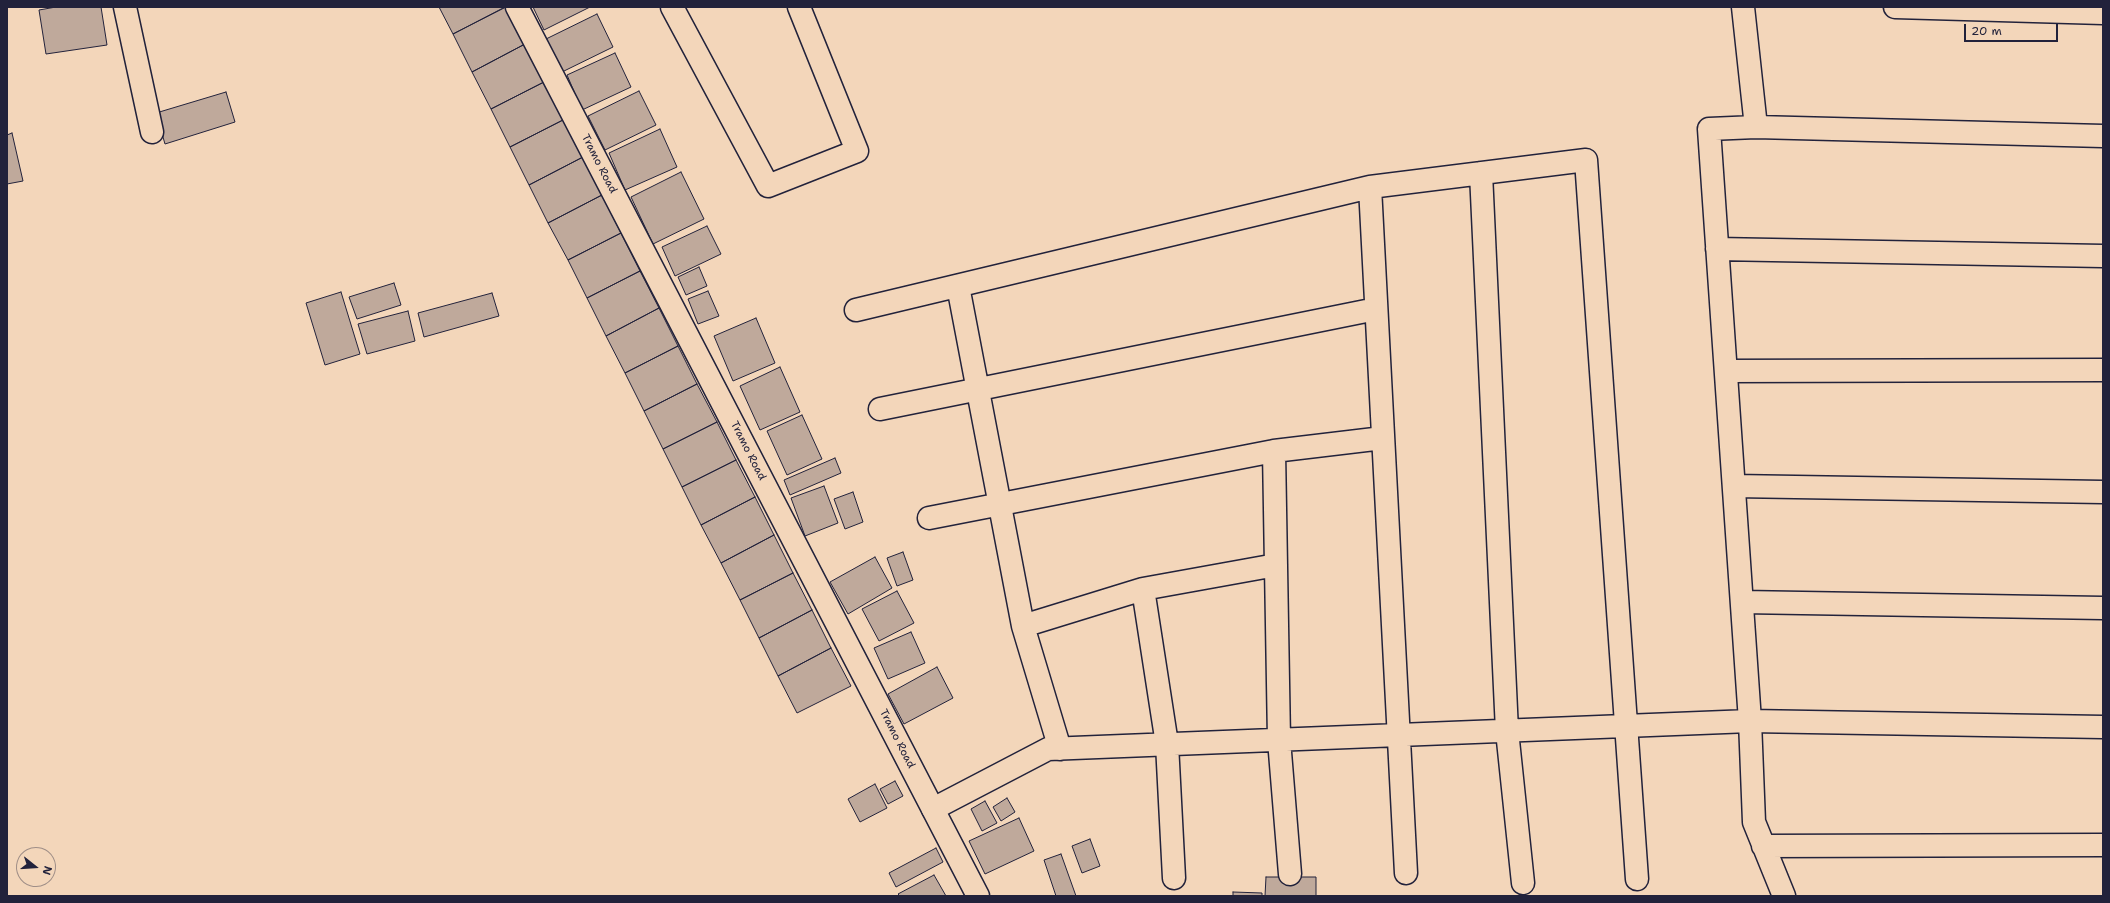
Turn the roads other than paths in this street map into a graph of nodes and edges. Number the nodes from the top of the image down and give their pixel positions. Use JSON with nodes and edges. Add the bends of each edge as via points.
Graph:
{"nodes":[{"id":1,"x":125,"y":7,"type":"edge"},
{"id":2,"x":517,"y":7,"type":"edge"},
{"id":3,"x":672,"y":7,"type":"edge"},
{"id":4,"x":799,"y":7,"type":"edge"},
{"id":5,"x":1743,"y":7,"type":"edge"},
{"id":6,"x":1896,"y":7,"type":"edge"},
{"id":7,"x":2103,"y":13,"type":"edge"},
{"id":8,"x":1756,"y":127,"type":"junction"},
{"id":9,"x":152,"y":132,"type":"dead end"},
{"id":10,"x":2103,"y":136,"type":"edge"},
{"id":11,"x":1481,"y":173,"type":"junction"},
{"id":12,"x":1370,"y":187,"type":"junction"},
{"id":13,"x":1717,"y":249,"type":"junction"},
{"id":14,"x":2103,"y":256,"type":"edge"},
{"id":15,"x":958,"y":286,"type":"junction"},
{"id":16,"x":1376,"y":309,"type":"junction"},
{"id":17,"x":856,"y":310,"type":"dead end"},
{"id":18,"x":2103,"y":370,"type":"edge"},
{"id":19,"x":1726,"y":371,"type":"junction"},
{"id":20,"x":978,"y":389,"type":"junction"},
{"id":21,"x":880,"y":409,"type":"dead end"},
{"id":22,"x":1383,"y":438,"type":"junction"},
{"id":23,"x":1274,"y":451,"type":"junction"},
{"id":24,"x":1734,"y":486,"type":"junction"},
{"id":25,"x":2103,"y":492,"type":"edge"},
{"id":26,"x":1000,"y":504,"type":"junction"},
{"id":27,"x":929,"y":518,"type":"dead end"},
{"id":28,"x":1276,"y":565,"type":"junction"},
{"id":29,"x":1143,"y":589,"type":"junction"},
{"id":30,"x":1742,"y":602,"type":"junction"},
{"id":31,"x":2103,"y":608,"type":"edge"},
{"id":32,"x":1023,"y":626,"type":"junction"},
{"id":33,"x":1750,"y":721,"type":"junction"},
{"id":34,"x":1627,"y":726,"type":"junction"},
{"id":35,"x":2103,"y":727,"type":"edge"},
{"id":36,"x":1507,"y":731,"type":"junction"},
{"id":37,"x":1398,"y":735,"type":"junction"},
{"id":38,"x":1279,"y":740,"type":"junction"},
{"id":39,"x":1167,"y":744,"type":"junction"},
{"id":40,"x":1060,"y":748,"type":"junction"},
{"id":41,"x":933,"y":809,"type":"junction"},
{"id":42,"x":2103,"y":845,"type":"edge"},
{"id":43,"x":1763,"y":846,"type":"junction"},
{"id":44,"x":1406,"y":873,"type":"dead end"},
{"id":45,"x":1290,"y":874,"type":"dead end"},
{"id":46,"x":1174,"y":878,"type":"dead end"},
{"id":47,"x":1637,"y":879,"type":"dead end"},
{"id":48,"x":1523,"y":884,"type":"dead end"},
{"id":49,"x":978,"y":896,"type":"edge"},
{"id":50,"x":1784,"y":896,"type":"edge"}],
"edges":[{"from":1,"to":9,"type":"street"},
{"from":2,"to":41,"type":"street","name":"Tramo Road"},
{"from":3,"to":4,"type":"street","via":[[768,186],[857,151]]},
{"from":5,"to":8,"type":"street"},
{"from":6,"to":7,"type":"street"},
{"from":8,"to":10,"type":"street"},
{"from":8,"to":13,"type":"street","via":[[1709,129]]},
{"from":11,"to":12,"type":"street"},
{"from":11,"to":34,"type":"street","via":[[1586,160]]},
{"from":11,"to":36,"type":"street"},
{"from":12,"to":15,"type":"street"},
{"from":12,"to":16,"type":"street"},
{"from":13,"to":14,"type":"street"},
{"from":13,"to":19,"type":"street"},
{"from":15,"to":17,"type":"street"},
{"from":15,"to":20,"type":"street"},
{"from":16,"to":20,"type":"street"},
{"from":16,"to":22,"type":"street"},
{"from":18,"to":19,"type":"street"},
{"from":19,"to":24,"type":"street"},
{"from":20,"to":21,"type":"street"},
{"from":20,"to":26,"type":"street"},
{"from":22,"to":23,"type":"street"},
{"from":22,"to":37,"type":"street"},
{"from":23,"to":26,"type":"street"},
{"from":23,"to":28,"type":"street"},
{"from":24,"to":25,"type":"street"},
{"from":24,"to":30,"type":"street"},
{"from":26,"to":27,"type":"street"},
{"from":26,"to":32,"type":"street"},
{"from":28,"to":29,"type":"street"},
{"from":28,"to":38,"type":"street"},
{"from":29,"to":32,"type":"street"},
{"from":29,"to":39,"type":"street"},
{"from":30,"to":31,"type":"street"},
{"from":30,"to":33,"type":"street"},
{"from":32,"to":40,"type":"street"},
{"from":33,"to":34,"type":"street"},
{"from":33,"to":35,"type":"street"},
{"from":33,"to":43,"type":"street","via":[[1754,822]]},
{"from":34,"to":36,"type":"street"},
{"from":34,"to":47,"type":"street"},
{"from":36,"to":37,"type":"street"},
{"from":36,"to":48,"type":"street"},
{"from":37,"to":38,"type":"street"},
{"from":37,"to":44,"type":"street"},
{"from":38,"to":39,"type":"street"},
{"from":38,"to":45,"type":"street"},
{"from":39,"to":40,"type":"street"},
{"from":39,"to":46,"type":"street"},
{"from":40,"to":41,"type":"street","via":[[1048,749]]},
{"from":41,"to":49,"type":"street","name":"Tramo Road"},
{"from":42,"to":43,"type":"street"},
{"from":43,"to":50,"type":"street"}]}
